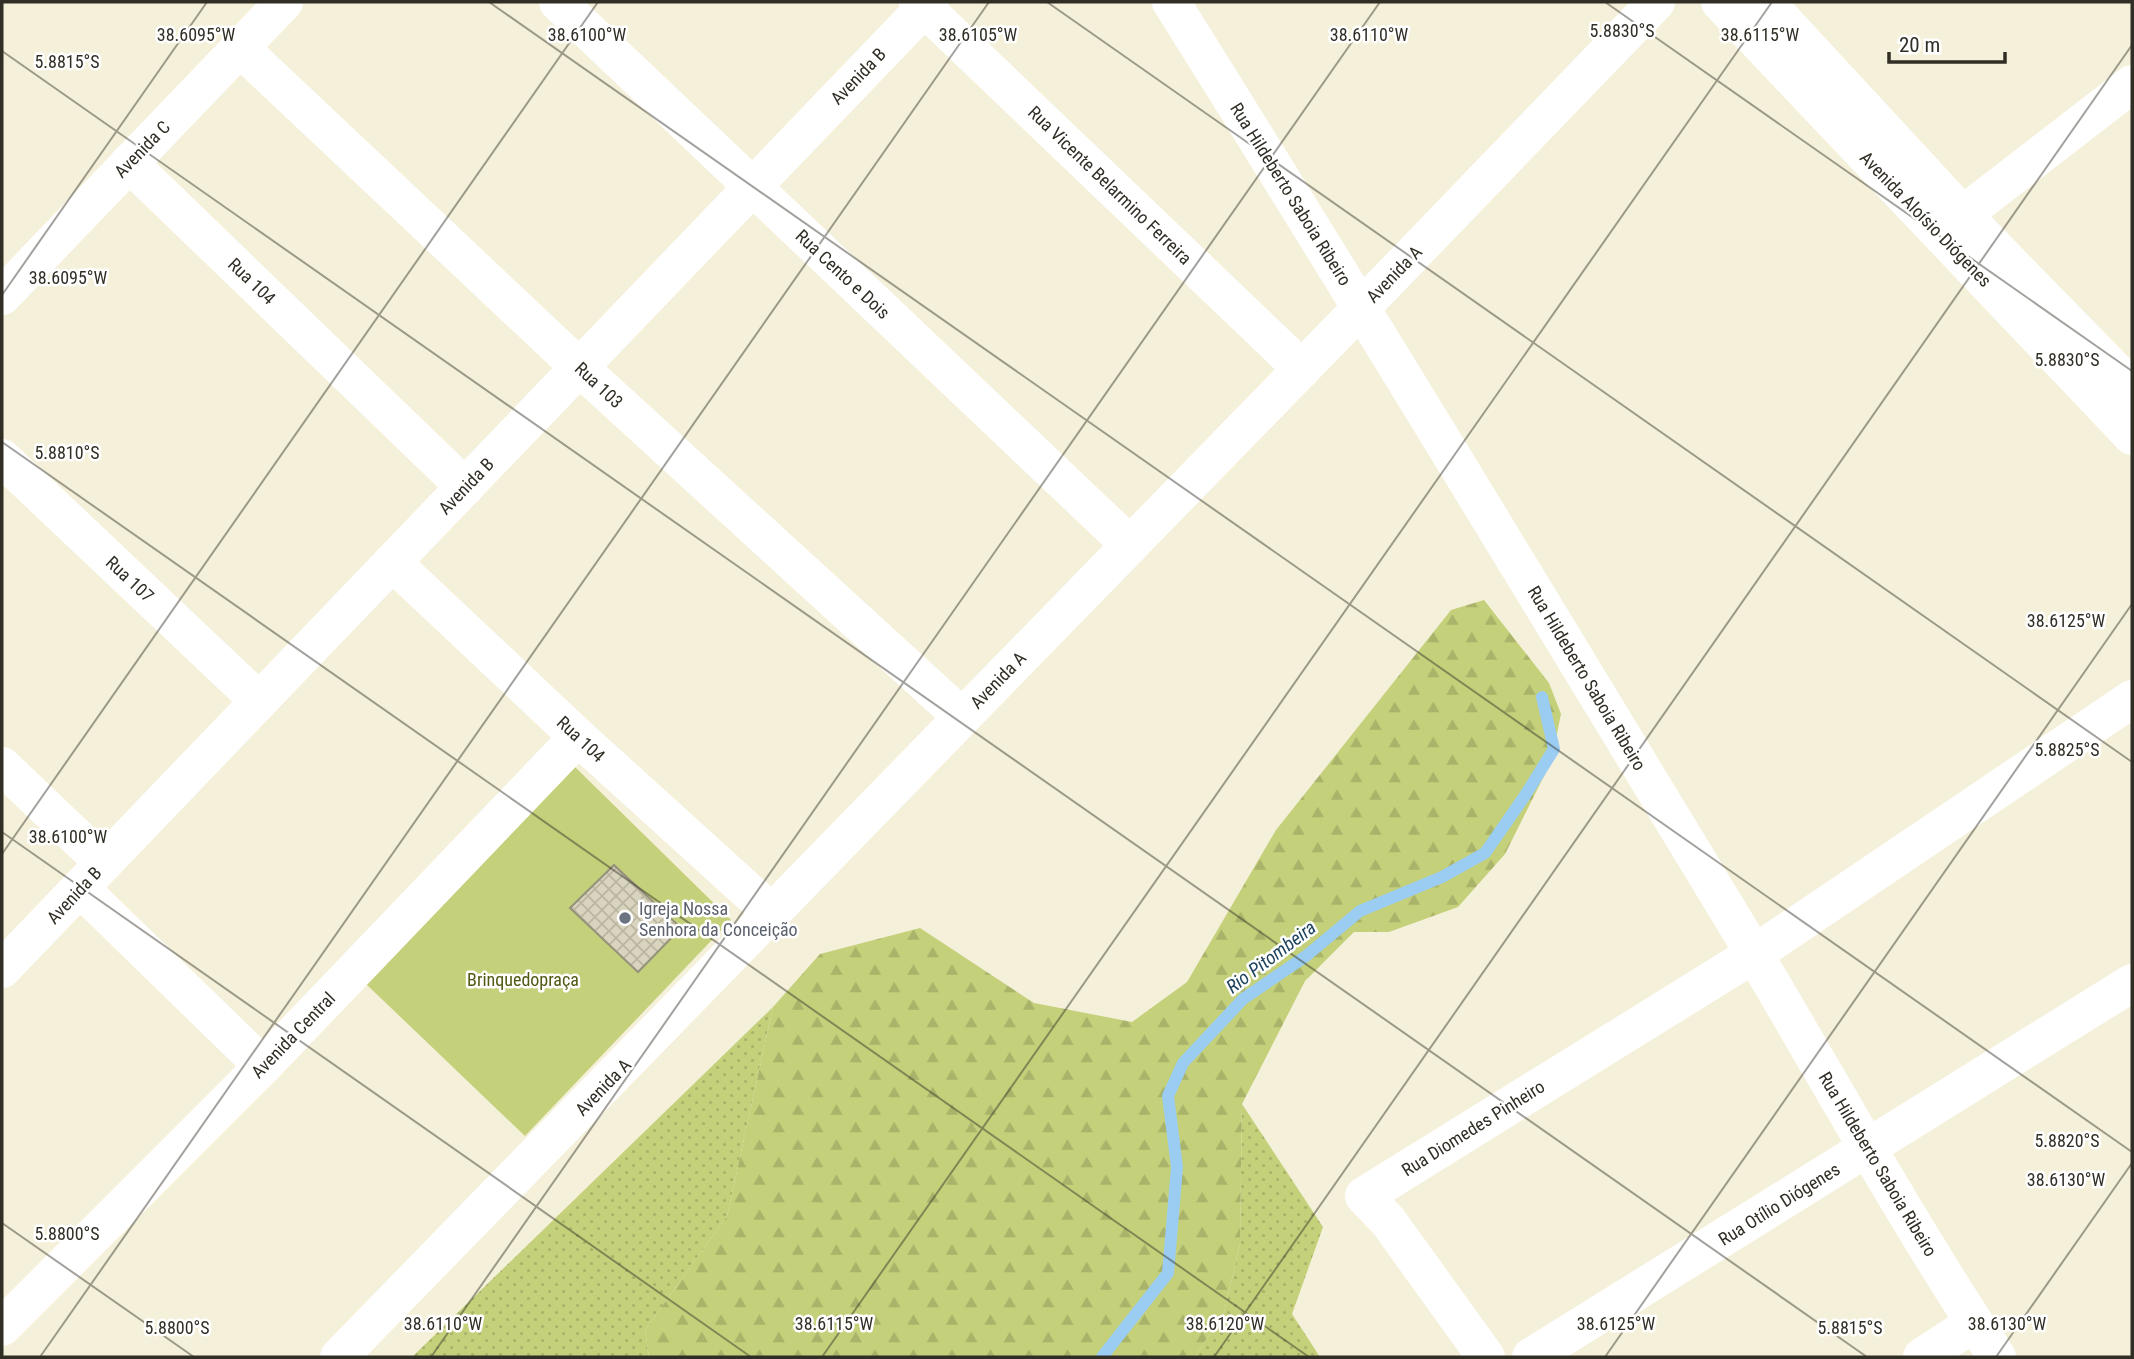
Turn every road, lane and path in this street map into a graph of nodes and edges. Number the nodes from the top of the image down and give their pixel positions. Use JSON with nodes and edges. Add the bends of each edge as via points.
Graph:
{"nodes":[{"id":1,"x":284,"y":2,"type":"edge"},
{"id":2,"x":558,"y":2,"type":"edge"},
{"id":3,"x":1171,"y":2,"type":"edge"},
{"id":4,"x":1656,"y":2,"type":"edge"},
{"id":5,"x":1720,"y":2,"type":"edge"},
{"id":6,"x":1766,"y":2,"type":"edge"},
{"id":7,"x":924,"y":4,"type":"edge"},
{"id":8,"x":240,"y":48,"type":"junction"},
{"id":9,"x":2132,"y":83,"type":"edge"},
{"id":10,"x":129,"y":163,"type":"junction"},
{"id":11,"x":752,"y":188,"type":"junction"},
{"id":12,"x":1950,"y":223,"type":"junction"},
{"id":13,"x":2,"y":296,"type":"edge"},
{"id":14,"x":1362,"y":307,"type":"junction"},
{"id":15,"x":580,"y":368,"type":"junction"},
{"id":16,"x":1302,"y":369,"type":"junction"},
{"id":17,"x":2132,"y":388,"type":"edge"},
{"id":18,"x":2132,"y":436,"type":"edge"},
{"id":19,"x":2,"y":458,"type":"edge"},
{"id":20,"x":465,"y":486,"type":"junction"},
{"id":21,"x":1130,"y":545,"type":"junction"},
{"id":22,"x":392,"y":562,"type":"junction"},
{"id":23,"x":2132,"y":699,"type":"edge"},
{"id":24,"x":259,"y":701,"type":"junction"},
{"id":25,"x":962,"y":717,"type":"junction"},
{"id":26,"x":578,"y":737,"type":"junction"},
{"id":27,"x":2,"y":766,"type":"edge"},
{"id":28,"x":93,"y":876,"type":"junction"},
{"id":29,"x":772,"y":913,"type":"junction"},
{"id":30,"x":1754,"y":954,"type":"junction"},
{"id":31,"x":2,"y":970,"type":"edge"},
{"id":32,"x":2132,"y":982,"type":"edge"},
{"id":33,"x":263,"y":1066,"type":"junction"},
{"id":34,"x":1868,"y":1149,"type":"junction"},
{"id":35,"x":1974,"y":1323,"type":"junction"},
{"id":36,"x":2,"y":1327,"type":"edge"},
{"id":37,"x":339,"y":1357,"type":"edge"},
{"id":38,"x":1486,"y":1357,"type":"edge"},
{"id":39,"x":1531,"y":1357,"type":"edge"},
{"id":40,"x":1922,"y":1357,"type":"edge"},
{"id":41,"x":1997,"y":1357,"type":"edge"}],
"edges":[{"from":1,"to":8,"type":"street","name":"Avenida C"},
{"from":2,"to":11,"type":"street","name":"Rua Cento e Dois"},
{"from":3,"to":14,"type":"street","name":"Rua Hildeberto Saboia Ribeiro"},
{"from":4,"to":14,"type":"street","name":"Avenida A"},
{"from":5,"to":12,"type":"street","name":"Avenida Aloísio Diógenes"},
{"from":6,"to":12,"type":"street","name":"Avenida Aloísio Diógenes"},
{"from":7,"to":11,"type":"street","name":"Avenida B"},
{"from":7,"to":16,"type":"street","name":"Rua Vicente Belarmino Ferreira"},
{"from":8,"to":10,"type":"street","name":"Avenida C"},
{"from":8,"to":15,"type":"street","name":"Rua 103"},
{"from":9,"to":12,"type":"street"},
{"from":10,"to":13,"type":"street","name":"Avenida C"},
{"from":10,"to":20,"type":"street","name":"Rua 104"},
{"from":11,"to":15,"type":"street","name":"Avenida B"},
{"from":11,"to":21,"type":"street","name":"Rua Cento e Dois"},
{"from":12,"to":17,"type":"street","name":"Avenida Aloísio Diógenes"},
{"from":12,"to":18,"type":"street","name":"Avenida Aloísio Diógenes"},
{"from":14,"to":16,"type":"street","name":"Avenida A"},
{"from":14,"to":30,"type":"street","name":"Rua Hildeberto Saboia Ribeiro"},
{"from":15,"to":20,"type":"street","name":"Avenida B"},
{"from":15,"to":25,"type":"street","name":"Rua 103"},
{"from":16,"to":21,"type":"street","name":"Avenida A"},
{"from":19,"to":24,"type":"street","name":"Rua 107"},
{"from":20,"to":22,"type":"street","name":"Avenida B"},
{"from":21,"to":25,"type":"street","name":"Avenida A"},
{"from":22,"to":24,"type":"street","name":"Avenida B"},
{"from":22,"to":26,"type":"street","name":"Rua 104"},
{"from":23,"to":30,"type":"street"},
{"from":24,"to":28,"type":"street","name":"Avenida B"},
{"from":25,"to":29,"type":"street","name":"Avenida A"},
{"from":26,"to":29,"type":"street","name":"Rua 104"},
{"from":26,"to":33,"type":"street","name":"Avenida Central"},
{"from":27,"to":28,"type":"street"},
{"from":28,"to":31,"type":"street","name":"Avenida B"},
{"from":28,"to":33,"type":"street"},
{"from":29,"to":37,"type":"street","name":"Avenida A"},
{"from":30,"to":34,"type":"street","name":"Rua Hildeberto Saboia Ribeiro"},
{"from":30,"to":38,"type":"street","name":"Rua Diomedes Pinheiro","via":[[1364,1196],[1388,1221]]},
{"from":32,"to":34,"type":"street","name":"Rua Otílio Diógenes"},
{"from":33,"to":36,"type":"street","name":"Avenida Central"},
{"from":34,"to":35,"type":"street","name":"Rua Hildeberto Saboia Ribeiro"},
{"from":34,"to":39,"type":"street","name":"Rua Otílio Diógenes"},
{"from":35,"to":40,"type":"street"},
{"from":35,"to":41,"type":"street","name":"Rua Hildeberto Saboia Ribeiro"}]}
